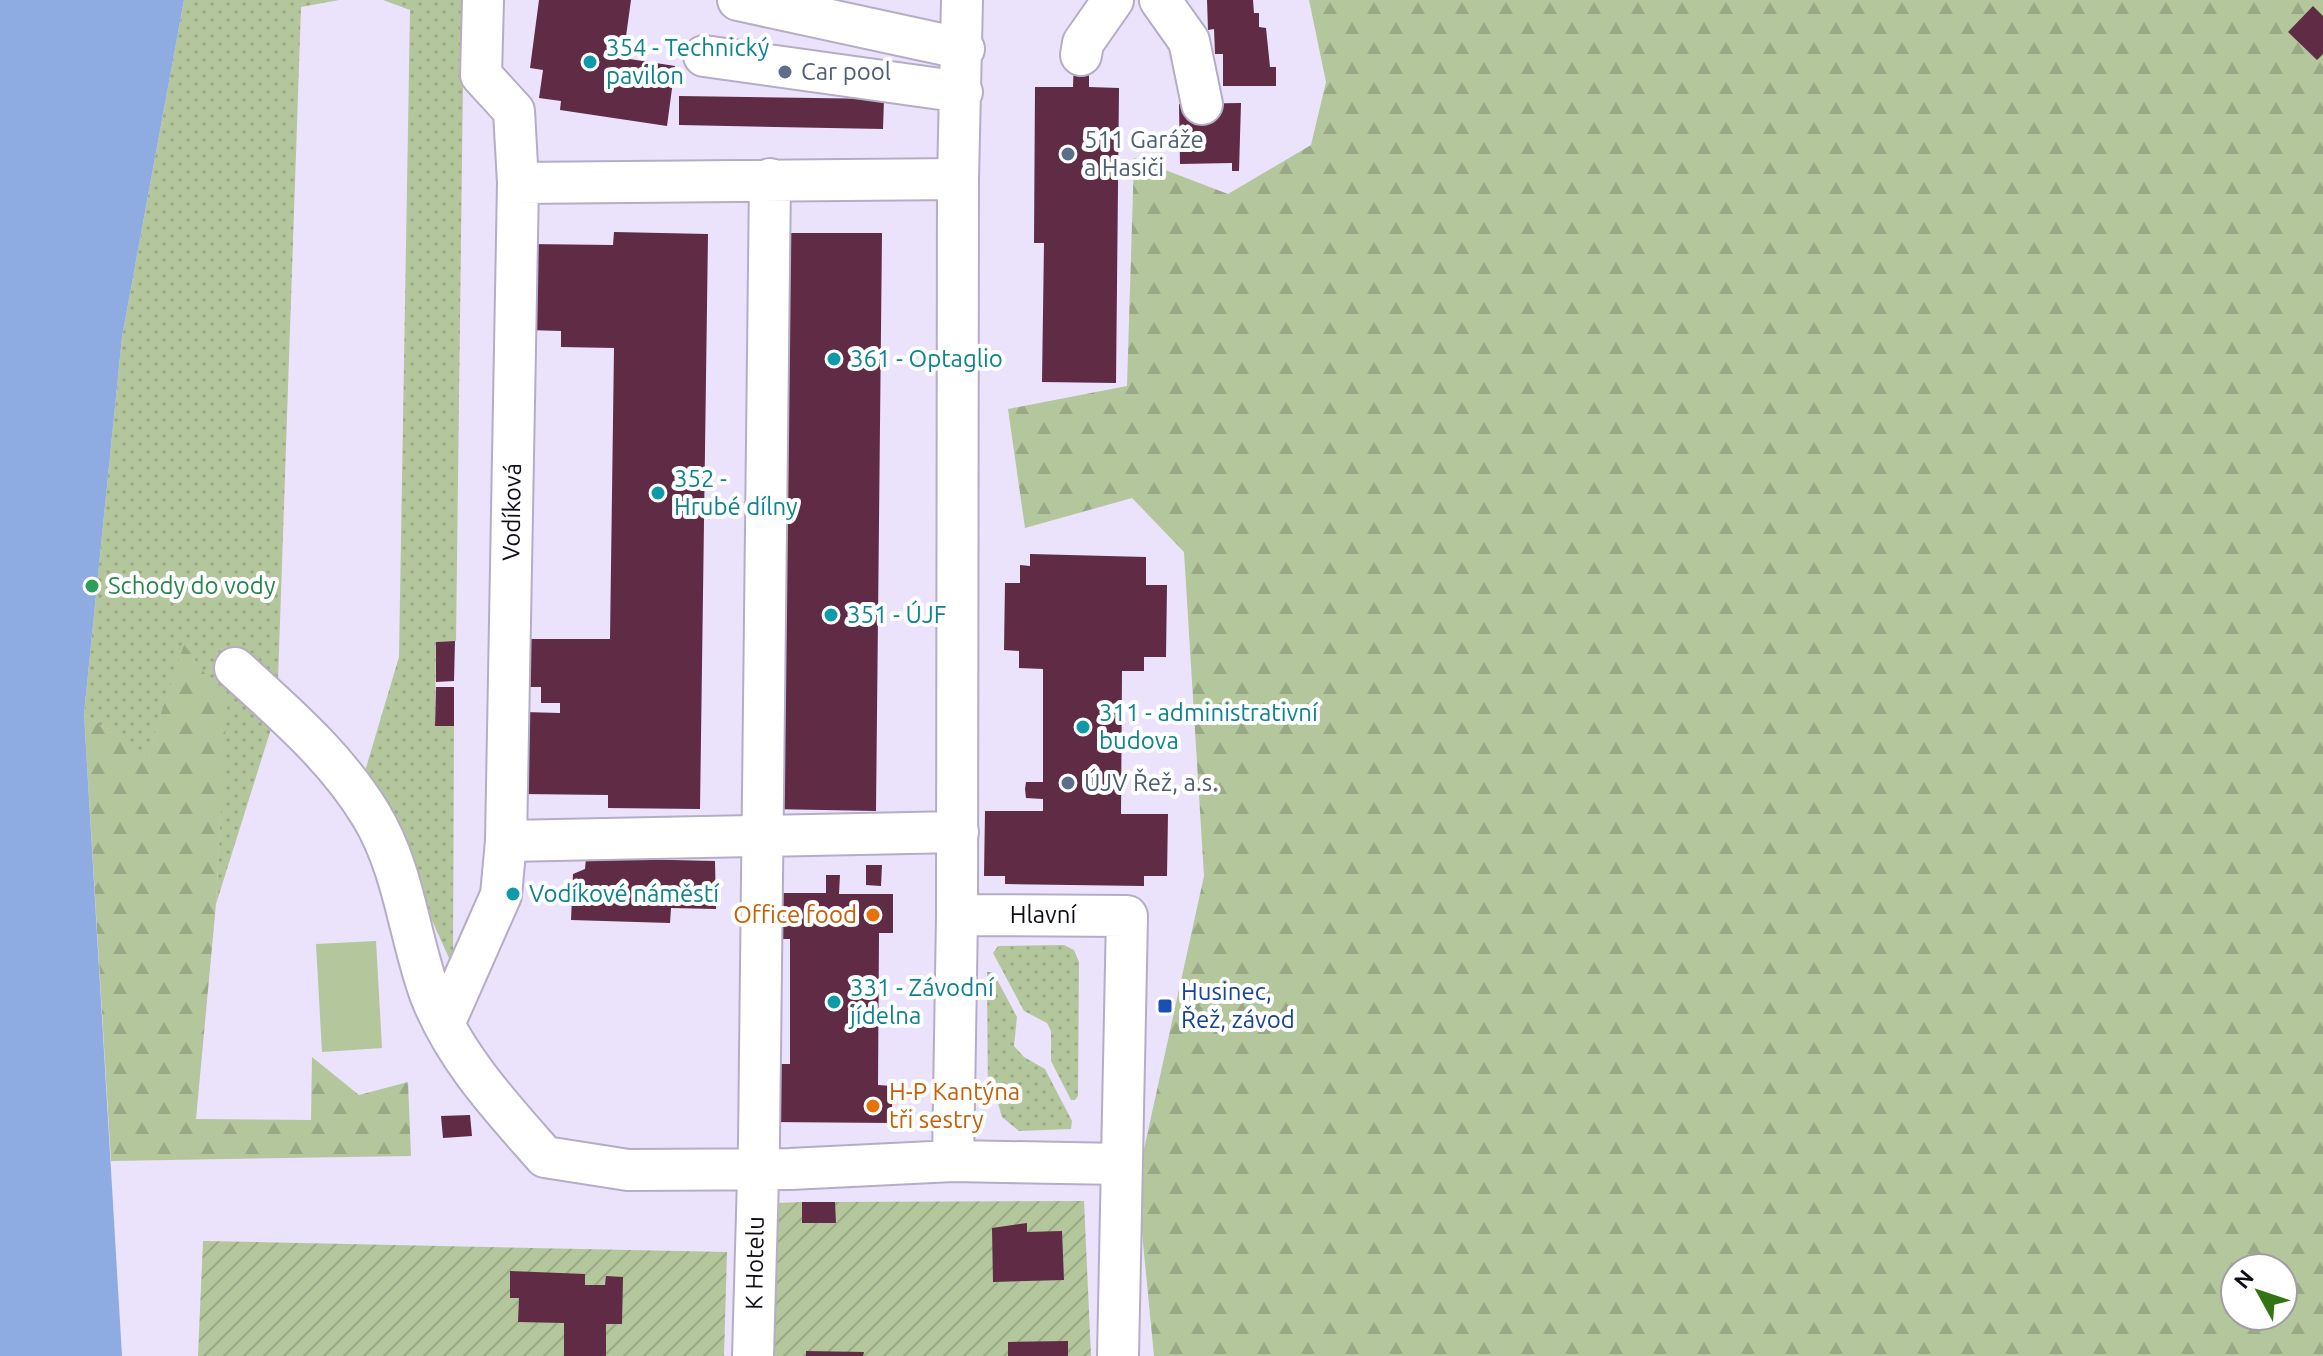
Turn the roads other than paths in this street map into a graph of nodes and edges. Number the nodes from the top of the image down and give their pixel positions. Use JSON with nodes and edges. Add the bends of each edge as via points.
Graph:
{"nodes":[{"id":1,"x":483,"y":0,"type":"edge"},
{"id":2,"x":738,"y":0,"type":"edge"},
{"id":3,"x":962,"y":0,"type":"edge"},
{"id":4,"x":1113,"y":0,"type":"edge"},
{"id":5,"x":1160,"y":0,"type":"edge"},
{"id":6,"x":964,"y":49,"type":"junction"},
{"id":7,"x":1081,"y":55,"type":"dead end"},
{"id":8,"x":704,"y":56,"type":"dead end"},
{"id":9,"x":962,"y":92,"type":"junction"},
{"id":10,"x":1202,"y":104,"type":"dead end"},
{"id":11,"x":770,"y":179,"type":"junction"},
{"id":12,"x":958,"y":179,"type":"junction"},
{"id":13,"x":518,"y":183,"type":"junction"},
{"id":14,"x":235,"y":668,"type":"dead end"},
{"id":15,"x":958,"y":832,"type":"junction"},
{"id":16,"x":762,"y":836,"type":"junction"},
{"id":17,"x":506,"y":841,"type":"junction"},
{"id":18,"x":957,"y":915,"type":"junction"},
{"id":19,"x":444,"y":1024,"type":"junction"},
{"id":20,"x":953,"y":1161,"type":"junction"},
{"id":21,"x":1121,"y":1164,"type":"junction"},
{"id":22,"x":757,"y":1170,"type":"junction"},
{"id":23,"x":753,"y":1356,"type":"edge"},
{"id":24,"x":1118,"y":1356,"type":"edge"}],
"edges":[{"from":1,"to":13,"type":"street","name":"Vodíková","via":[[481,75],[514,111]]},
{"from":2,"to":6,"type":"street"},
{"from":3,"to":6,"type":"street"},
{"from":4,"to":7,"type":"street","via":[[1083,43]]},
{"from":5,"to":10,"type":"street","via":[[1189,41]]},
{"from":6,"to":9,"type":"street"},
{"from":8,"to":9,"type":"street"},
{"from":9,"to":12,"type":"street"},
{"from":11,"to":12,"type":"street"},
{"from":11,"to":13,"type":"street"},
{"from":11,"to":16,"type":"street","name":"K Hotelu"},
{"from":12,"to":15,"type":"street"},
{"from":13,"to":17,"type":"street","name":"Vodíková"},
{"from":14,"to":19,"type":"street","via":[[326,754],[372,816]]},
{"from":15,"to":16,"type":"street"},
{"from":15,"to":18,"type":"street"},
{"from":16,"to":17,"type":"street"},
{"from":16,"to":22,"type":"street","name":"K Hotelu"},
{"from":17,"to":19,"type":"street","via":[[501,895]]},
{"from":18,"to":20,"type":"street"},
{"from":18,"to":21,"type":"street","name":"Hlavní","via":[[1127,916]]},
{"from":19,"to":22,"type":"street","via":[[471,1069],[545,1157],[628,1170]]},
{"from":20,"to":21,"type":"street"},
{"from":20,"to":22,"type":"street"},
{"from":21,"to":24,"type":"street","name":"Hlavní"},
{"from":22,"to":23,"type":"street","name":"K Hotelu"}]}
